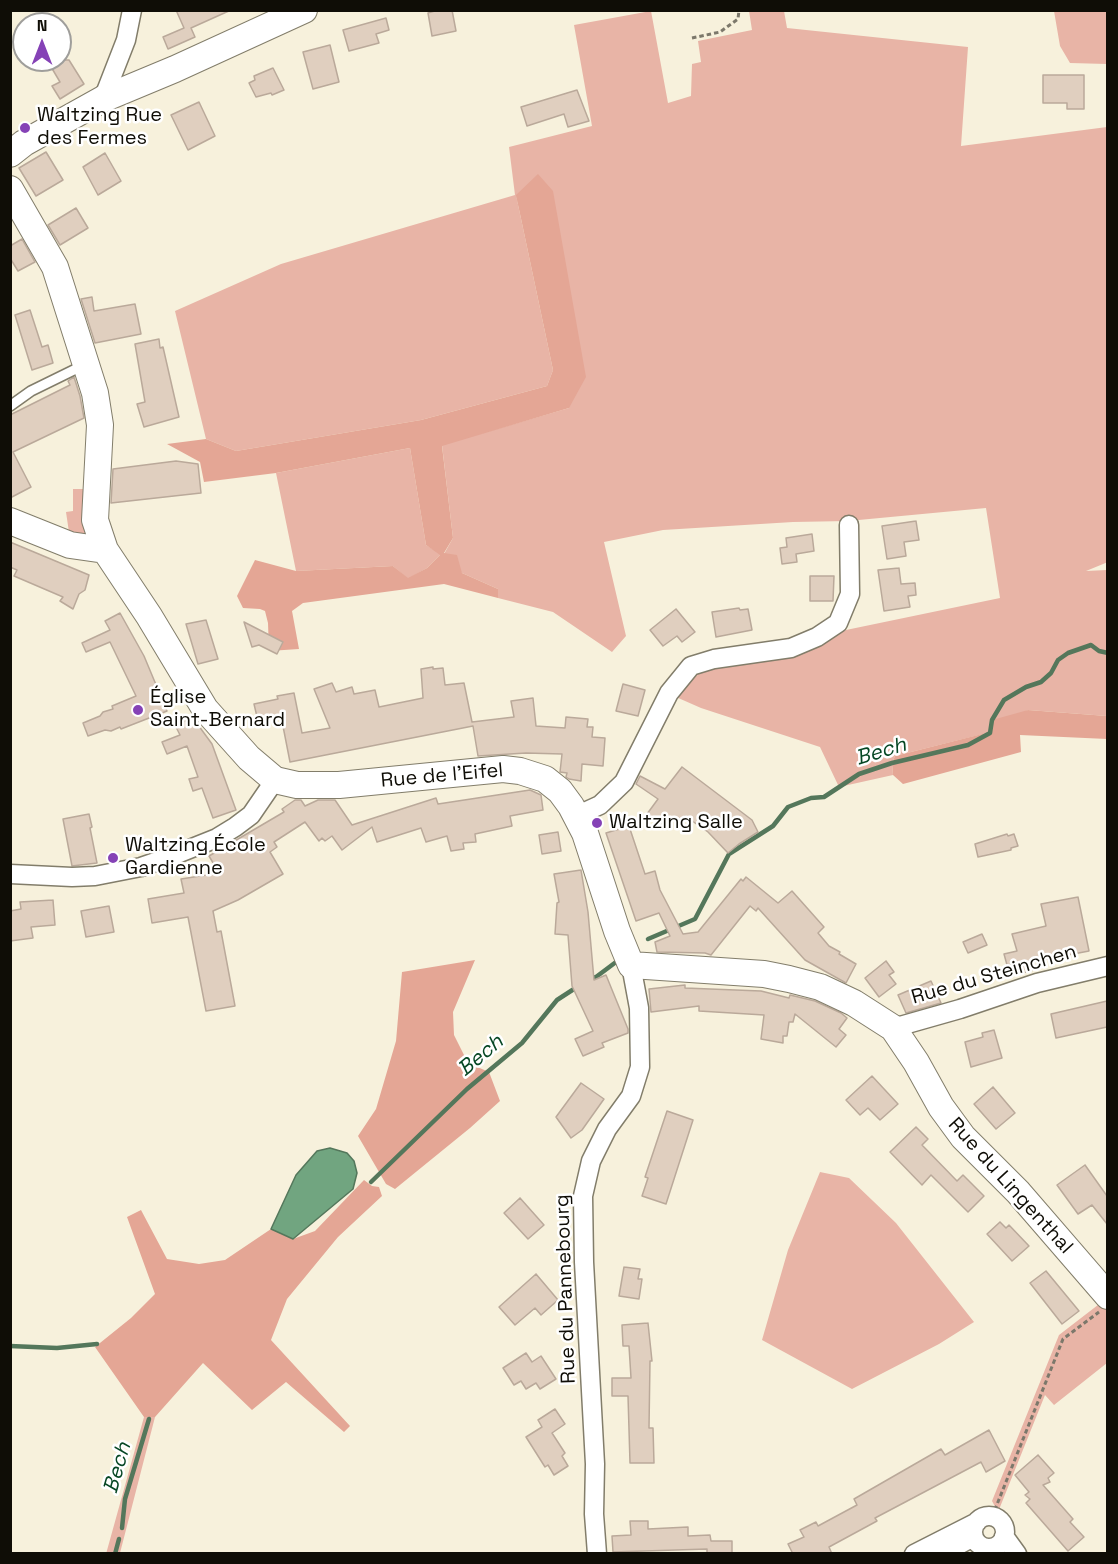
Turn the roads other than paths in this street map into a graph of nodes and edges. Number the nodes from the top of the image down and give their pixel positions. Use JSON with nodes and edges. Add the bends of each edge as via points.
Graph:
{"nodes":[{"id":1,"x":132,"y":10,"type":"edge"},
{"id":2,"x":304,"y":10,"type":"edge"},
{"id":3,"x":103,"y":99,"type":"junction"},
{"id":4,"x":10,"y":154,"type":"edge"},
{"id":5,"x":10,"y":189,"type":"edge"},
{"id":6,"x":86,"y":364,"type":"junction"},
{"id":7,"x":10,"y":406,"type":"edge"},
{"id":8,"x":10,"y":521,"type":"edge"},
{"id":9,"x":849,"y":525,"type":"dead end"},
{"id":10,"x":105,"y":550,"type":"junction"},
{"id":11,"x":275,"y":780,"type":"junction"},
{"id":12,"x":576,"y":816,"type":"junction"},
{"id":13,"x":10,"y":874,"type":"edge"},
{"id":14,"x":631,"y":965,"type":"junction"},
{"id":15,"x":1107,"y":966,"type":"edge"},
{"id":16,"x":893,"y":1028,"type":"junction"},
{"id":17,"x":1107,"y":1296,"type":"edge"},
{"id":18,"x":980,"y":1525,"type":"junction"},
{"id":19,"x":1004,"y":1536,"type":"junction"},
{"id":20,"x":597,"y":1554,"type":"edge"},
{"id":21,"x":914,"y":1554,"type":"edge"},
{"id":22,"x":942,"y":1554,"type":"edge"},
{"id":23,"x":1017,"y":1554,"type":"edge"}],
"edges":[{"from":1,"to":3,"type":"street","via":[[126,40]]},
{"from":2,"to":3,"type":"street"},
{"from":3,"to":4,"type":"street"},
{"from":5,"to":6,"type":"street","via":[[55,267]]},
{"from":6,"to":7,"type":"lane"},
{"from":6,"to":10,"type":"street","via":[[100,425],[95,520]]},
{"from":8,"to":10,"type":"street","via":[[70,545]]},
{"from":9,"to":12,"type":"street","via":[[850,594],[838,623],[792,648],[691,666],[669,693],[624,782],[600,805]]},
{"from":10,"to":11,"type":"street","via":[[205,709],[249,758]]},
{"from":11,"to":12,"type":"street","name":"Rue de l'Eifel","via":[[297,785],[339,785],[503,769],[520,771],[545,779],[560,791]]},
{"from":11,"to":13,"type":"street","via":[[251,815],[235,827],[167,858],[95,876]]},
{"from":12,"to":14,"type":"street","name":"Rue de l'Eifel"},
{"from":14,"to":16,"type":"street","name":"Rue du Lingenthal","via":[[789,979],[820,987],[854,1003]]},
{"from":14,"to":20,"type":"street","name":"Rue du Pannebourg","via":[[639,1008],[640,1067],[631,1096],[607,1129],[591,1161],[583,1196]]},
{"from":15,"to":16,"type":"street","name":"Rue du Steinchen","via":[[1037,983]]},
{"from":16,"to":17,"type":"street","name":"Rue du Lingenthal","via":[[963,1137],[1018,1192]]},
{"from":18,"to":19,"type":"street","via":[[997,1519],[1004,1526]]},
{"from":18,"to":19,"type":"street","via":[[980,1546],[999,1545]]},
{"from":18,"to":21,"type":"street"},
{"from":18,"to":22,"type":"street"},
{"from":19,"to":23,"type":"street"}]}
